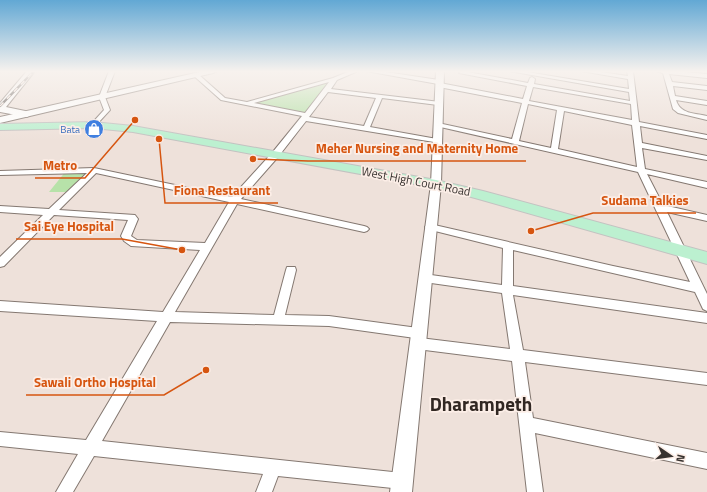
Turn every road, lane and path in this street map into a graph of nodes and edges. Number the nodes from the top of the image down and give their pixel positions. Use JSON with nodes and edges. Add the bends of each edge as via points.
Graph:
{"nodes":[{"id":1,"x":12,"y":94,"type":"edge"},
{"id":2,"x":112,"y":94,"type":"edge"},
{"id":3,"x":216,"y":94,"type":"edge"},
{"id":4,"x":282,"y":94,"type":"edge"},
{"id":5,"x":324,"y":94,"type":"edge"},
{"id":6,"x":362,"y":94,"type":"edge"},
{"id":7,"x":439,"y":94,"type":"edge"},
{"id":8,"x":505,"y":94,"type":"edge"},
{"id":9,"x":528,"y":94,"type":"edge"},
{"id":10,"x":581,"y":94,"type":"edge"},
{"id":11,"x":632,"y":94,"type":"edge"},
{"id":12,"x":671,"y":94,"type":"edge"},
{"id":13,"x":103,"y":96,"type":"junction"},
{"id":14,"x":380,"y":96,"type":"junction"},
{"id":15,"x":672,"y":97,"type":"junction"},
{"id":16,"x":526,"y":101,"type":"junction"},
{"id":17,"x":438,"y":103,"type":"junction"},
{"id":18,"x":633,"y":103,"type":"junction"},
{"id":19,"x":707,"y":103,"type":"edge"},
{"id":20,"x":246,"y":104,"type":"junction"},
{"id":21,"x":561,"y":108,"type":"junction"},
{"id":22,"x":0,"y":109,"type":"edge"},
{"id":23,"x":27,"y":114,"type":"junction"},
{"id":24,"x":304,"y":117,"type":"junction"},
{"id":25,"x":707,"y":118,"type":"edge"},
{"id":26,"x":96,"y":122,"type":"junction"},
{"id":27,"x":635,"y":122,"type":"junction"},
{"id":28,"x":0,"y":125,"type":"edge"},
{"id":29,"x":438,"y":125,"type":"junction"},
{"id":30,"x":366,"y":129,"type":"junction"},
{"id":31,"x":707,"y":136,"type":"edge"},
{"id":32,"x":437,"y":141,"type":"junction"},
{"id":33,"x":515,"y":143,"type":"junction"},
{"id":34,"x":638,"y":144,"type":"junction"},
{"id":35,"x":554,"y":151,"type":"junction"},
{"id":36,"x":277,"y":152,"type":"junction"},
{"id":37,"x":707,"y":158,"type":"edge"},
{"id":38,"x":94,"y":170,"type":"junction"},
{"id":39,"x":640,"y":170,"type":"junction"},
{"id":40,"x":0,"y":173,"type":"edge"},
{"id":41,"x":436,"y":181,"type":"junction"},
{"id":42,"x":707,"y":186,"type":"edge"},
{"id":43,"x":235,"y":200,"type":"junction"},
{"id":44,"x":660,"y":207,"type":"junction"},
{"id":45,"x":0,"y":209,"type":"edge"},
{"id":46,"x":50,"y":213,"type":"junction"},
{"id":47,"x":707,"y":218,"type":"edge"},
{"id":48,"x":430,"y":227,"type":"junction"},
{"id":49,"x":364,"y":229,"type":"dead end"},
{"id":50,"x":508,"y":245,"type":"junction"},
{"id":51,"x":206,"y":247,"type":"junction"},
{"id":52,"x":679,"y":247,"type":"junction"},
{"id":53,"x":707,"y":250,"type":"edge"},
{"id":54,"x":707,"y":258,"type":"edge"},
{"id":55,"x":0,"y":263,"type":"edge"},
{"id":56,"x":291,"y":270,"type":"dead end"},
{"id":57,"x":424,"y":278,"type":"junction"},
{"id":58,"x":698,"y":288,"type":"junction"},
{"id":59,"x":507,"y":290,"type":"junction"},
{"id":60,"x":0,"y":306,"type":"edge"},
{"id":61,"x":707,"y":306,"type":"edge"},
{"id":62,"x":165,"y":317,"type":"junction"},
{"id":63,"x":707,"y":318,"type":"edge"},
{"id":64,"x":278,"y":320,"type":"junction"},
{"id":65,"x":418,"y":338,"type":"junction"},
{"id":66,"x":518,"y":356,"type":"junction"},
{"id":67,"x":707,"y":379,"type":"edge"},
{"id":68,"x":527,"y":424,"type":"junction"},
{"id":69,"x":0,"y":439,"type":"edge"},
{"id":70,"x":91,"y":447,"type":"junction"},
{"id":71,"x":707,"y":461,"type":"edge"},
{"id":72,"x":273,"y":468,"type":"junction"},
{"id":73,"x":404,"y":489,"type":"edge"},
{"id":74,"x":64,"y":492,"type":"edge"},
{"id":75,"x":264,"y":492,"type":"edge"},
{"id":76,"x":535,"y":492,"type":"edge"}],
"edges":[{"from":1,"to":22,"type":"main road"},
{"from":2,"to":13,"type":"street"},
{"from":3,"to":20,"type":"street","via":[[223,100]]},
{"from":4,"to":20,"type":"street"},
{"from":5,"to":24,"type":"street"},
{"from":6,"to":14,"type":"street"},
{"from":7,"to":17,"type":"street"},
{"from":8,"to":16,"type":"street"},
{"from":9,"to":16,"type":"street"},
{"from":10,"to":18,"type":"street"},
{"from":11,"to":18,"type":"street"},
{"from":12,"to":15,"type":"street"},
{"from":13,"to":23,"type":"street"},
{"from":13,"to":26,"type":"street","via":[[107,110]]},
{"from":14,"to":17,"type":"street"},
{"from":14,"to":30,"type":"street"},
{"from":15,"to":19,"type":"street"},
{"from":15,"to":25,"type":"street","via":[[675,108],[680,112]]},
{"from":16,"to":21,"type":"street"},
{"from":16,"to":33,"type":"street"},
{"from":17,"to":29,"type":"street"},
{"from":18,"to":27,"type":"street"},
{"from":20,"to":24,"type":"street"},
{"from":21,"to":27,"type":"street"},
{"from":21,"to":35,"type":"street"},
{"from":22,"to":23,"type":"main road"},
{"from":23,"to":28,"type":"street"},
{"from":24,"to":30,"type":"street"},
{"from":24,"to":36,"type":"street"},
{"from":26,"to":28,"type":"main road","name":"West High Court Road"},
{"from":26,"to":36,"type":"main road","name":"West High Court Road","via":[[136,125]]},
{"from":27,"to":31,"type":"street"},
{"from":27,"to":34,"type":"street"},
{"from":28,"to":36,"type":"main road","name":"West High Court Road","via":[[93,125],[133,128]]},
{"from":29,"to":32,"type":"street"},
{"from":29,"to":33,"type":"street"},
{"from":30,"to":32,"type":"street"},
{"from":32,"to":41,"type":"street"},
{"from":33,"to":35,"type":"street"},
{"from":34,"to":37,"type":"street"},
{"from":34,"to":39,"type":"street"},
{"from":35,"to":39,"type":"street"},
{"from":36,"to":41,"type":"main road","name":"West High Court Road"},
{"from":36,"to":43,"type":"street"},
{"from":38,"to":40,"type":"street"},
{"from":38,"to":43,"type":"street"},
{"from":38,"to":46,"type":"street"},
{"from":39,"to":42,"type":"street"},
{"from":39,"to":44,"type":"street"},
{"from":41,"to":48,"type":"street"},
{"from":41,"to":52,"type":"main road","name":"West High Court Road"},
{"from":43,"to":49,"type":"street"},
{"from":43,"to":51,"type":"street"},
{"from":44,"to":47,"type":"street"},
{"from":44,"to":52,"type":"street"},
{"from":45,"to":46,"type":"street"},
{"from":46,"to":51,"type":"street","via":[[132,217],[126,236],[135,243]]},
{"from":46,"to":55,"type":"street"},
{"from":48,"to":50,"type":"street"},
{"from":48,"to":57,"type":"street"},
{"from":50,"to":58,"type":"street"},
{"from":50,"to":59,"type":"street"},
{"from":51,"to":62,"type":"street"},
{"from":52,"to":53,"type":"main road","name":"West High Court Road"},
{"from":52,"to":54,"type":"main road","name":"West High Court Road"},
{"from":52,"to":58,"type":"street"},
{"from":56,"to":64,"type":"street"},
{"from":57,"to":59,"type":"street"},
{"from":57,"to":65,"type":"street"},
{"from":58,"to":61,"type":"street"},
{"from":59,"to":63,"type":"street"},
{"from":59,"to":66,"type":"street"},
{"from":60,"to":62,"type":"street"},
{"from":62,"to":64,"type":"street"},
{"from":62,"to":70,"type":"street"},
{"from":64,"to":65,"type":"street","via":[[329,321]]},
{"from":65,"to":66,"type":"street"},
{"from":65,"to":73,"type":"street"},
{"from":66,"to":67,"type":"street"},
{"from":66,"to":68,"type":"street"},
{"from":68,"to":71,"type":"street"},
{"from":68,"to":76,"type":"street"},
{"from":69,"to":70,"type":"street"},
{"from":70,"to":72,"type":"street"},
{"from":70,"to":74,"type":"street"},
{"from":72,"to":73,"type":"street"},
{"from":72,"to":75,"type":"street"}]}
